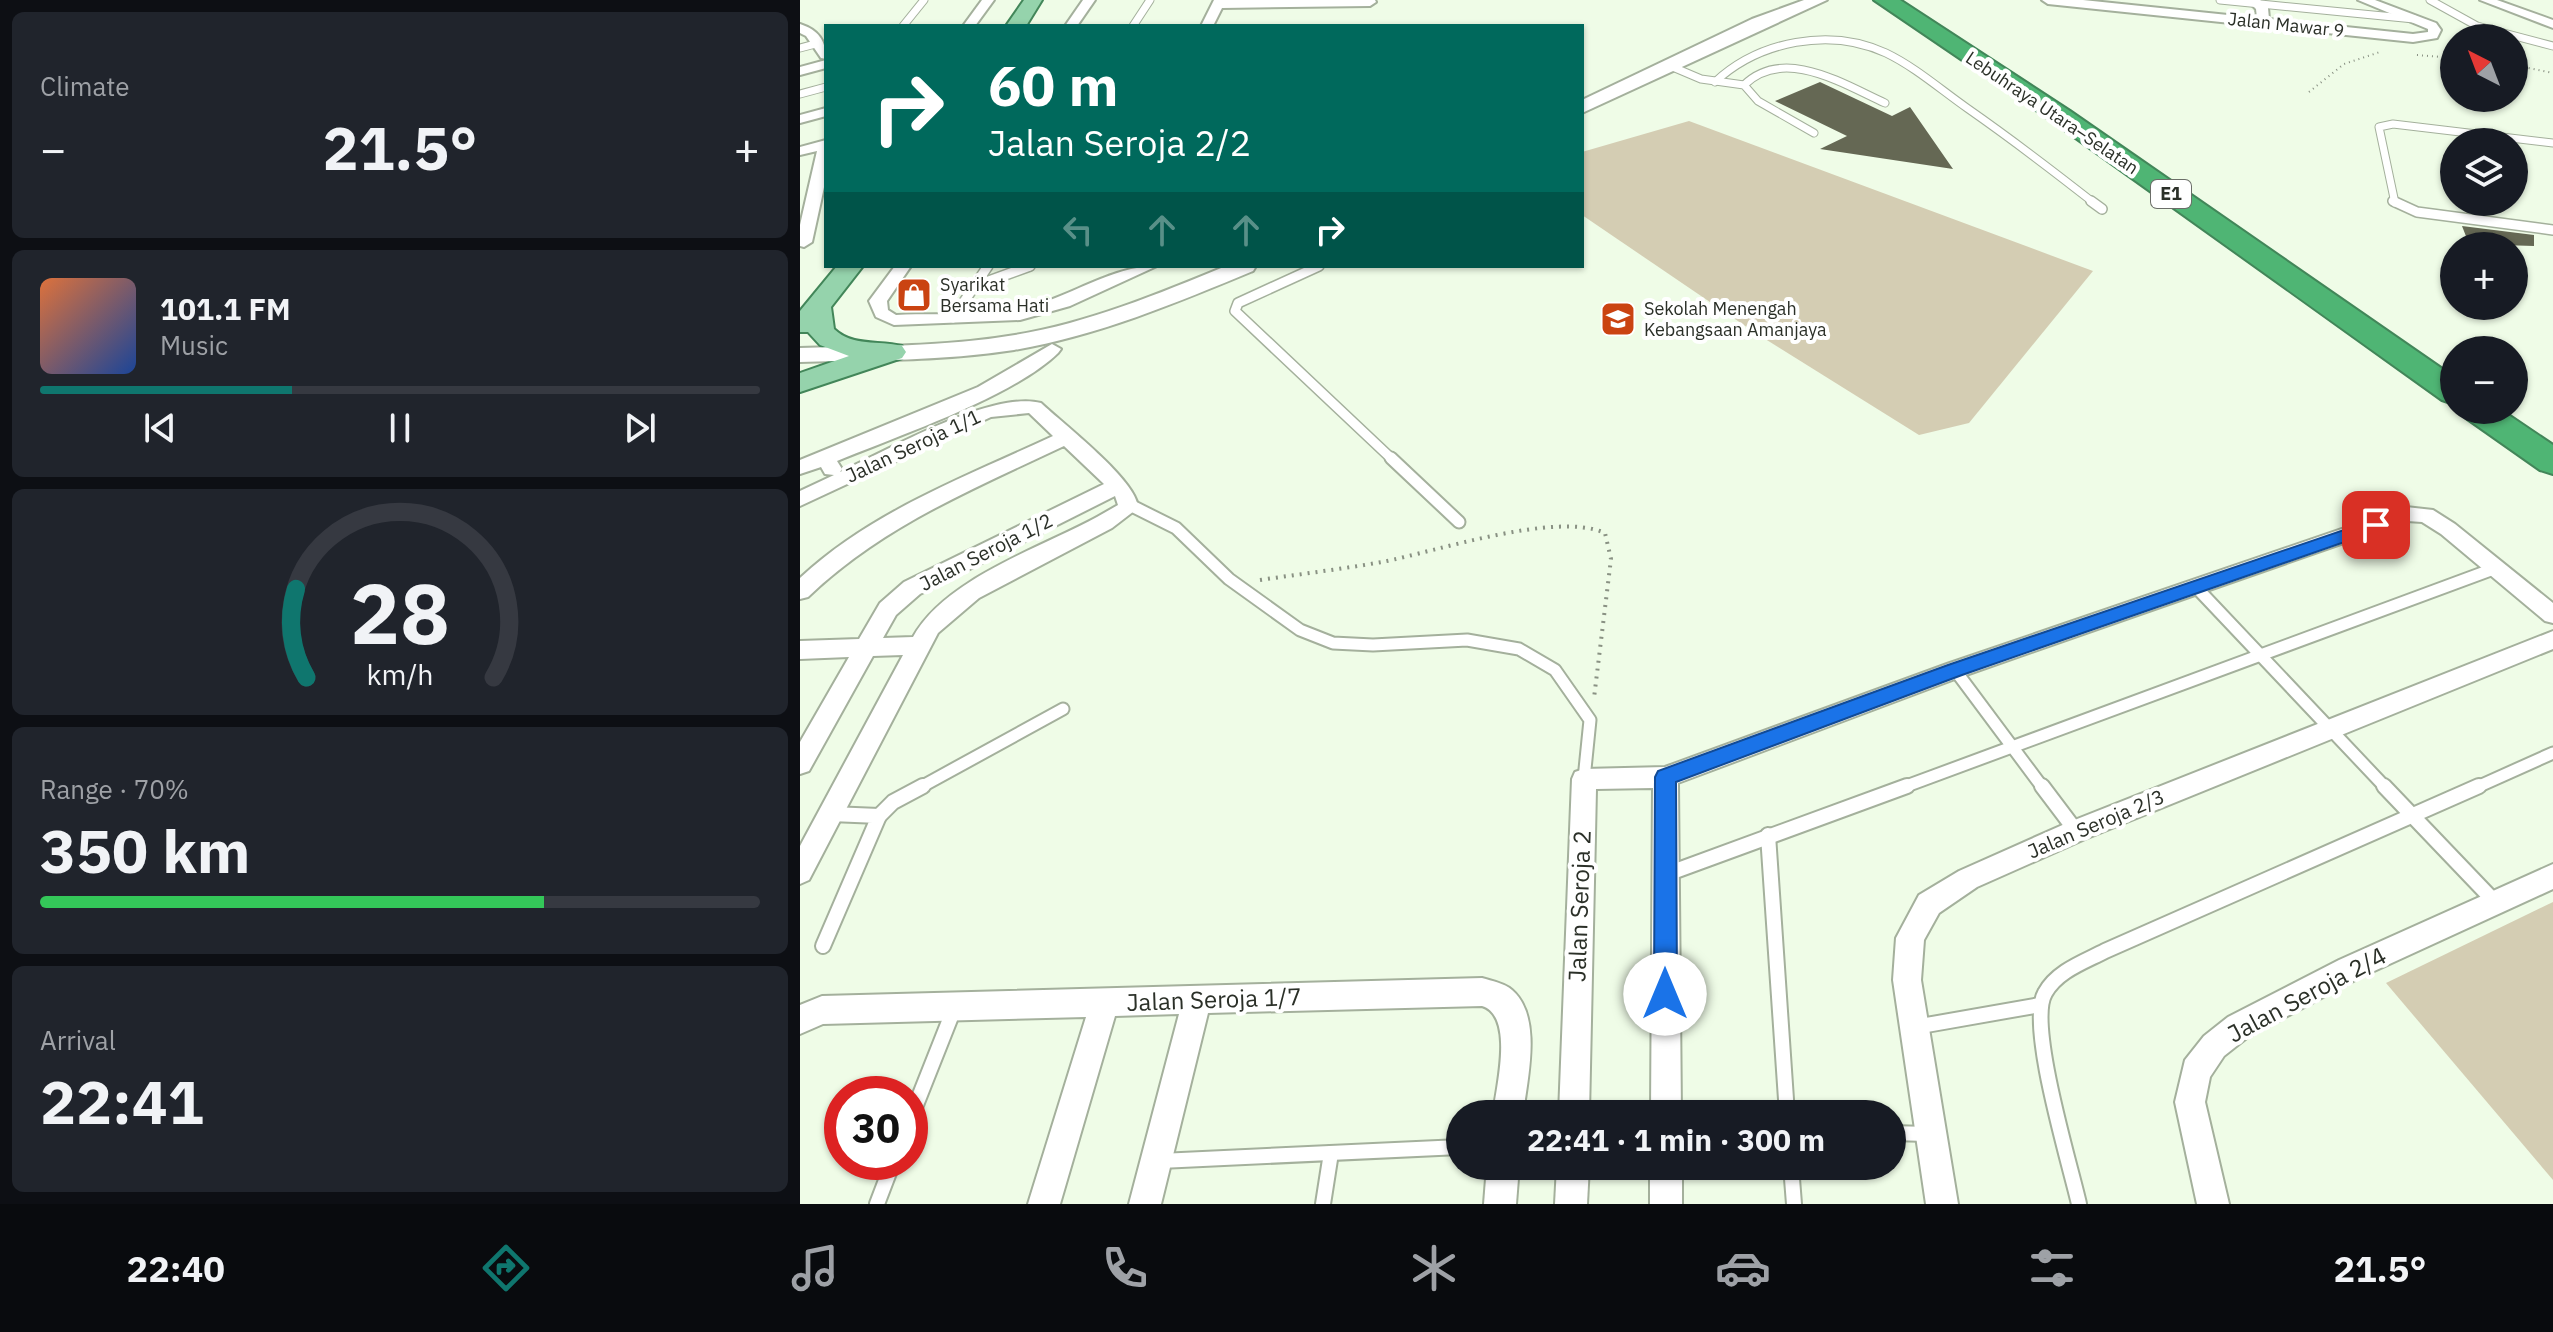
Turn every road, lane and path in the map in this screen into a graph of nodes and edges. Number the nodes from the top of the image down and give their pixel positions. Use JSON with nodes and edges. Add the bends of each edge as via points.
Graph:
{"nodes":[{"id":1,"x":924,"y":0,"type":"edge"},
{"id":2,"x":988,"y":0,"type":"edge"},
{"id":3,"x":1033,"y":0,"type":"edge"},
{"id":4,"x":1048,"y":0,"type":"edge"},
{"id":5,"x":1089,"y":0,"type":"edge"},
{"id":6,"x":1150,"y":0,"type":"edge"},
{"id":7,"x":1819,"y":0,"type":"edge"},
{"id":8,"x":1885,"y":0,"type":"edge"},
{"id":9,"x":1912,"y":0,"type":"edge"},
{"id":10,"x":2048,"y":0,"type":"edge"},
{"id":11,"x":2058,"y":0,"type":"edge"},
{"id":12,"x":2220,"y":0,"type":"edge"},
{"id":13,"x":2308,"y":0,"type":"edge"},
{"id":14,"x":2364,"y":0,"type":"edge"},
{"id":15,"x":2430,"y":0,"type":"edge"},
{"id":16,"x":2486,"y":0,"type":"edge"},
{"id":17,"x":1219,"y":2,"type":"edge"},
{"id":18,"x":1370,"y":2,"type":"edge"},
{"id":19,"x":2256,"y":2,"type":"edge"},
{"id":20,"x":2339,"y":12,"type":"junction"},
{"id":21,"x":2414,"y":19,"type":"junction"},
{"id":22,"x":2263,"y":22,"type":"junction"},
{"id":23,"x":905,"y":24,"type":"edge"},
{"id":24,"x":970,"y":24,"type":"edge"},
{"id":25,"x":1017,"y":24,"type":"edge"},
{"id":26,"x":1033,"y":24,"type":"edge"},
{"id":27,"x":1072,"y":24,"type":"edge"},
{"id":28,"x":1134,"y":24,"type":"edge"},
{"id":29,"x":1208,"y":24,"type":"edge"},
{"id":30,"x":2553,"y":24,"type":"edge"},
{"id":31,"x":800,"y":28,"type":"edge"},
{"id":32,"x":2553,"y":46,"type":"edge"},
{"id":33,"x":800,"y":48,"type":"edge"},
{"id":34,"x":822,"y":49,"type":"edge"},
{"id":35,"x":2382,"y":52,"type":"dead end"},
{"id":36,"x":2411,"y":54,"type":"dead end"},
{"id":37,"x":2440,"y":57,"type":"edge"},
{"id":38,"x":824,"y":65,"type":"edge"},
{"id":39,"x":1668,"y":65,"type":"junction"},
{"id":40,"x":2528,"y":68,"type":"edge"},
{"id":41,"x":800,"y":71,"type":"edge"},
{"id":42,"x":2553,"y":73,"type":"edge"},
{"id":43,"x":1715,"y":82,"type":"junction"},
{"id":44,"x":1744,"y":85,"type":"junction"},
{"id":45,"x":824,"y":88,"type":"edge"},
{"id":46,"x":2309,"y":92,"type":"dead end"},
{"id":47,"x":800,"y":94,"type":"edge"},
{"id":48,"x":1885,"y":103,"type":"dead end"},
{"id":49,"x":1584,"y":106,"type":"edge"},
{"id":50,"x":824,"y":113,"type":"edge"},
{"id":51,"x":800,"y":119,"type":"edge"},
{"id":52,"x":1814,"y":133,"type":"dead end"},
{"id":53,"x":2553,"y":143,"type":"edge"},
{"id":54,"x":824,"y":145,"type":"edge"},
{"id":55,"x":800,"y":151,"type":"edge"},
{"id":56,"x":824,"y":153,"type":"edge"},
{"id":57,"x":2102,"y":209,"type":"dead end"},
{"id":58,"x":2553,"y":230,"type":"edge"},
{"id":59,"x":804,"y":242,"type":"dead end"},
{"id":60,"x":827,"y":268,"type":"edge"},
{"id":61,"x":848,"y":268,"type":"edge"},
{"id":62,"x":902,"y":268,"type":"edge"},
{"id":63,"x":987,"y":268,"type":"edge"},
{"id":64,"x":1024,"y":268,"type":"edge"},
{"id":65,"x":1144,"y":268,"type":"edge"},
{"id":66,"x":1240,"y":268,"type":"edge"},
{"id":67,"x":1314,"y":268,"type":"edge"},
{"id":68,"x":975,"y":286,"type":"junction"},
{"id":69,"x":809,"y":304,"type":"edge"},
{"id":70,"x":953,"y":318,"type":"junction"},
{"id":71,"x":800,"y":329,"type":"edge"},
{"id":72,"x":1052,"y":349,"type":"dead end"},
{"id":73,"x":892,"y":352,"type":"junction"},
{"id":74,"x":800,"y":355,"type":"edge"},
{"id":75,"x":2440,"y":358,"type":"edge"},
{"id":76,"x":800,"y":383,"type":"edge"},
{"id":77,"x":2440,"y":383,"type":"edge"},
{"id":78,"x":2528,"y":419,"type":"edge"},
{"id":79,"x":2498,"y":424,"type":"edge"},
{"id":80,"x":2553,"y":436,"type":"edge"},
{"id":81,"x":1067,"y":437,"type":"junction"},
{"id":82,"x":825,"y":458,"type":"junction"},
{"id":83,"x":2553,"y":462,"type":"edge"},
{"id":84,"x":800,"y":467,"type":"edge"},
{"id":85,"x":838,"y":481,"type":"junction"},
{"id":86,"x":800,"y":499,"type":"edge"},
{"id":87,"x":1125,"y":499,"type":"junction"},
{"id":88,"x":1459,"y":522,"type":"dead end"},
{"id":89,"x":2496,"y":568,"type":"junction"},
{"id":90,"x":1229,"y":579,"type":"junction"},
{"id":91,"x":2195,"y":586,"type":"junction"},
{"id":92,"x":800,"y":591,"type":"edge"},
{"id":93,"x":2553,"y":615,"type":"edge"},
{"id":94,"x":2553,"y":640,"type":"edge"},
{"id":95,"x":919,"y":646,"type":"junction"},
{"id":96,"x":864,"y":647,"type":"junction"},
{"id":97,"x":800,"y":650,"type":"edge"},
{"id":98,"x":2260,"y":655,"type":"junction"},
{"id":99,"x":1955,"y":670,"type":"junction"},
{"id":100,"x":1063,"y":709,"type":"dead end"},
{"id":101,"x":1590,"y":720,"type":"junction"},
{"id":102,"x":2330,"y":729,"type":"junction"},
{"id":103,"x":2012,"y":746,"type":"junction"},
{"id":104,"x":2553,"y":753,"type":"edge"},
{"id":105,"x":800,"y":764,"type":"edge"},
{"id":106,"x":1665,"y":777,"type":"junction"},
{"id":107,"x":1584,"y":779,"type":"junction"},
{"id":108,"x":2413,"y":813,"type":"junction"},
{"id":109,"x":831,"y":814,"type":"junction"},
{"id":110,"x":879,"y":816,"type":"junction"},
{"id":111,"x":2076,"y":831,"type":"junction"},
{"id":112,"x":1768,"y":835,"type":"junction"},
{"id":113,"x":800,"y":872,"type":"edge"},
{"id":114,"x":1665,"y":874,"type":"junction"},
{"id":115,"x":2553,"y":876,"type":"edge"},
{"id":116,"x":2494,"y":901,"type":"junction"},
{"id":117,"x":823,"y":946,"type":"dead end"},
{"id":118,"x":1197,"y":1000,"type":"junction"},
{"id":119,"x":1104,"y":1004,"type":"junction"},
{"id":120,"x":2040,"y":1005,"type":"junction"},
{"id":121,"x":955,"y":1008,"type":"junction"},
{"id":122,"x":803,"y":1018,"type":"edge"},
{"id":123,"x":1914,"y":1027,"type":"junction"},
{"id":124,"x":928,"y":1076,"type":"edge"},
{"id":125,"x":1509,"y":1100,"type":"edge"},
{"id":126,"x":1574,"y":1100,"type":"edge"},
{"id":127,"x":1666,"y":1100,"type":"edge"},
{"id":128,"x":1786,"y":1100,"type":"edge"},
{"id":129,"x":1906,"y":1133,"type":"edge"},
{"id":130,"x":1932,"y":1134,"type":"junction"},
{"id":131,"x":1446,"y":1148,"type":"edge"},
{"id":132,"x":1331,"y":1153,"type":"junction"},
{"id":133,"x":1156,"y":1161,"type":"junction"},
{"id":134,"x":886,"y":1180,"type":"edge"},
{"id":135,"x":1502,"y":1180,"type":"edge"},
{"id":136,"x":1572,"y":1180,"type":"edge"},
{"id":137,"x":1666,"y":1180,"type":"edge"},
{"id":138,"x":1792,"y":1180,"type":"edge"},
{"id":139,"x":877,"y":1204,"type":"edge"},
{"id":140,"x":1044,"y":1204,"type":"edge"},
{"id":141,"x":1145,"y":1204,"type":"edge"},
{"id":142,"x":1323,"y":1204,"type":"edge"},
{"id":143,"x":1500,"y":1204,"type":"edge"},
{"id":144,"x":1571,"y":1204,"type":"edge"},
{"id":145,"x":1666,"y":1204,"type":"edge"},
{"id":146,"x":1794,"y":1204,"type":"edge"},
{"id":147,"x":1942,"y":1204,"type":"edge"},
{"id":148,"x":2079,"y":1204,"type":"edge"},
{"id":149,"x":2213,"y":1204,"type":"edge"}],
"edges":[{"from":1,"to":23,"type":"lane"},
{"from":2,"to":24,"type":"street"},
{"from":3,"to":25,"type":"main road"},
{"from":4,"to":26,"type":"main road"},
{"from":5,"to":27,"type":"street"},
{"from":6,"to":28,"type":"lane"},
{"from":7,"to":39,"type":"main road"},
{"from":8,"to":77,"type":"highway","name":"Lebuhraya Utara–Selatan","number":"E1","via":[[2061,116]]},
{"from":9,"to":75,"type":"highway","name":"Lebuhraya Utara–Selatan","number":"E1"},
{"from":10,"to":11,"type":"street","name":"Jalan Mawar 9"},
{"from":11,"to":22,"type":"street","name":"Jalan Mawar 9"},
{"from":12,"to":19,"type":"lane"},
{"from":13,"to":20,"type":"lane"},
{"from":14,"to":21,"type":"street","name":"Jalan Mawar 9"},
{"from":15,"to":32,"type":"lane","via":[[2477,26]]},
{"from":16,"to":30,"type":"street"},
{"from":17,"to":18,"type":"street"},
{"from":17,"to":29,"type":"street"},
{"from":19,"to":20,"type":"lane"},
{"from":19,"to":22,"type":"street"},
{"from":20,"to":21,"type":"lane"},
{"from":21,"to":22,"type":"street","name":"Jalan Mawar 9","via":[[2432,26],[2433,35],[2413,38]]},
{"from":31,"to":34,"type":"street"},
{"from":33,"to":34,"type":"lane"},
{"from":35,"to":46,"type":"path","via":[[2344,64]]},
{"from":36,"to":37,"type":"path"},
{"from":38,"to":41,"type":"street"},
{"from":39,"to":43,"type":"lane"},
{"from":39,"to":49,"type":"main road"},
{"from":40,"to":42,"type":"path"},
{"from":43,"to":44,"type":"lane"},
{"from":43,"to":57,"type":"lane","via":[[1739,60],[1788,43],[1856,43],[1881,51],[2020,145]]},
{"from":44,"to":48,"type":"lane","via":[[1750,75],[1788,65]]},
{"from":44,"to":52,"type":"lane","via":[[1758,101]]},
{"from":45,"to":47,"type":"lane"},
{"from":50,"to":51,"type":"street"},
{"from":53,"to":58,"type":"lane","via":[[2393,124],[2379,127],[2393,202],[2417,212]]},
{"from":54,"to":55,"type":"street"},
{"from":56,"to":59,"type":"street"},
{"from":60,"to":69,"type":"main road"},
{"from":61,"to":69,"type":"main road"},
{"from":62,"to":70,"type":"street","via":[[878,301],[885,317]]},
{"from":63,"to":68,"type":"lane"},
{"from":64,"to":68,"type":"lane"},
{"from":65,"to":70,"type":"street","via":[[1041,310]]},
{"from":66,"to":73,"type":"main road","via":[[1113,319],[1050,335],[984,347]]},
{"from":67,"to":88,"type":"lane","via":[[1243,300],[1235,311]]},
{"from":68,"to":70,"type":"lane"},
{"from":69,"to":71,"type":"main road"},
{"from":69,"to":73,"type":"main road","via":[[820,331],[835,343]]},
{"from":72,"to":82,"type":"street","via":[[1042,361],[1009,378]]},
{"from":73,"to":74,"type":"main road"},
{"from":73,"to":76,"type":"main road"},
{"from":78,"to":80,"type":"highway"},
{"from":79,"to":83,"type":"highway"},
{"from":81,"to":85,"type":"street","name":"Jalan Seroja 1/1","via":[[1034,407],[1009,407],[985,413]]},
{"from":81,"to":87,"type":"street","name":"Jalan Seroja 1/1"},
{"from":81,"to":92,"type":"street","via":[[865,536],[824,565]]},
{"from":82,"to":84,"type":"street"},
{"from":82,"to":85,"type":"street"},
{"from":85,"to":86,"type":"street","name":"Jalan Seroja 1/1"},
{"from":87,"to":90,"type":"lane","via":[[1176,528]]},
{"from":87,"to":95,"type":"street","via":[[942,613]]},
{"from":87,"to":96,"type":"street","name":"Jalan Seroja 1/2","via":[[912,588],[888,609]]},
{"from":89,"to":91,"type":"street","via":[[2426,515],[2406,514]]},
{"from":89,"to":93,"type":"street"},
{"from":89,"to":98,"type":"lane"},
{"from":90,"to":101,"type":"lane","via":[[1300,630],[1333,643],[1467,640],[1519,649],[1555,670]]},
{"from":90,"to":101,"type":"path","via":[[1276,580],[1546,526],[1595,528],[1605,533],[1611,559]]},
{"from":91,"to":98,"type":"lane"},
{"from":91,"to":99,"type":"street"},
{"from":94,"to":102,"type":"street","name":"Jalan Seroja 2/3"},
{"from":95,"to":96,"type":"street"},
{"from":95,"to":109,"type":"street"},
{"from":96,"to":97,"type":"street"},
{"from":96,"to":105,"type":"street","name":"Jalan Seroja 1/2"},
{"from":98,"to":102,"type":"lane"},
{"from":98,"to":103,"type":"lane"},
{"from":99,"to":103,"type":"lane"},
{"from":99,"to":106,"type":"street"},
{"from":100,"to":110,"type":"lane","via":[[893,802]]},
{"from":101,"to":107,"type":"lane"},
{"from":102,"to":108,"type":"lane"},
{"from":102,"to":111,"type":"street","name":"Jalan Seroja 2/3"},
{"from":103,"to":111,"type":"lane"},
{"from":103,"to":112,"type":"lane"},
{"from":104,"to":108,"type":"lane"},
{"from":106,"to":107,"type":"street"},
{"from":106,"to":114,"type":"street"},
{"from":107,"to":126,"type":"street","name":"Jalan Seroja 2"},
{"from":108,"to":116,"type":"lane"},
{"from":108,"to":120,"type":"lane","via":[[2105,951],[2056,978]]},
{"from":109,"to":110,"type":"lane"},
{"from":109,"to":113,"type":"street"},
{"from":110,"to":117,"type":"lane"},
{"from":111,"to":123,"type":"street","name":"Jalan Seroja 2/3","via":[[1968,879],[1929,904],[1910,938],[1907,980]]},
{"from":112,"to":114,"type":"lane"},
{"from":112,"to":128,"type":"lane"},
{"from":114,"to":127,"type":"street"},
{"from":115,"to":116,"type":"street","name":"Jalan Seroja 2/4"},
{"from":116,"to":149,"type":"street","name":"Jalan Seroja 2/4","via":[[2238,1027],[2214,1046],[2196,1071],[2190,1102]]},
{"from":118,"to":119,"type":"street","name":"Jalan Seroja 1/7"},
{"from":118,"to":125,"type":"street","name":"Jalan Seroja 1/7","via":[[1482,992],[1499,998],[1516,1026]]},
{"from":118,"to":133,"type":"street"},
{"from":119,"to":121,"type":"street","name":"Jalan Seroja 1/7"},
{"from":119,"to":140,"type":"street"},
{"from":120,"to":123,"type":"lane"},
{"from":120,"to":148,"type":"lane","via":[[2042,1037]]},
{"from":121,"to":122,"type":"street","name":"Jalan Seroja 1/7","via":[[822,1010]]},
{"from":121,"to":124,"type":"lane"},
{"from":123,"to":130,"type":"street","name":"Jalan Seroja 2/3"},
{"from":129,"to":130,"type":"lane"},
{"from":130,"to":147,"type":"street","name":"Jalan Seroja 2/3"},
{"from":131,"to":132,"type":"lane"},
{"from":132,"to":133,"type":"lane"},
{"from":132,"to":142,"type":"lane"},
{"from":133,"to":141,"type":"street"},
{"from":134,"to":139,"type":"lane"},
{"from":135,"to":143,"type":"street"},
{"from":136,"to":144,"type":"street"},
{"from":137,"to":145,"type":"street"},
{"from":138,"to":146,"type":"lane"}]}
